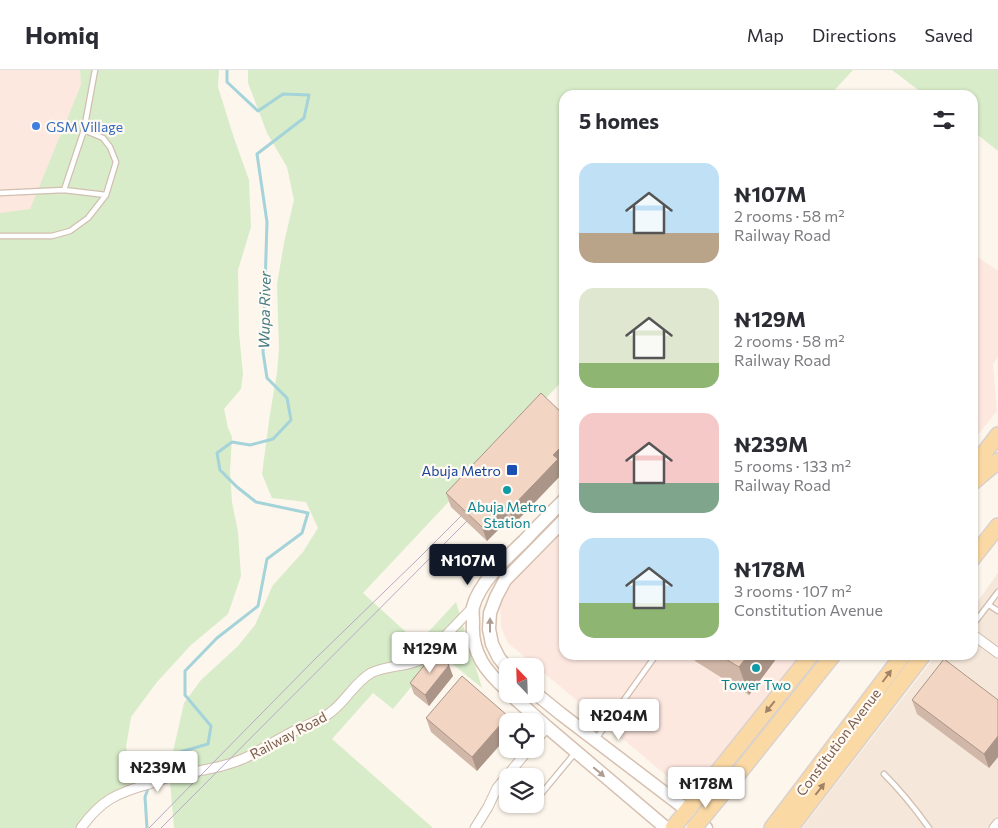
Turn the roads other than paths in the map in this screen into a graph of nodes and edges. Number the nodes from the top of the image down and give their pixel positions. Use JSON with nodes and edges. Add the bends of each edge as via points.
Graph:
{"nodes":[{"id":1,"x":95,"y":70,"type":"edge"},
{"id":2,"x":84,"y":130,"type":"junction"},
{"id":3,"x":64,"y":190,"type":"junction"},
{"id":4,"x":0,"y":193,"type":"edge"},
{"id":5,"x":106,"y":195,"type":"junction"},
{"id":6,"x":0,"y":236,"type":"edge"},
{"id":7,"x":998,"y":435,"type":"edge"},
{"id":8,"x":978,"y":461,"type":"edge"},
{"id":9,"x":998,"y":461,"type":"edge"},
{"id":10,"x":978,"y":478,"type":"edge"},
{"id":11,"x":559,"y":505,"type":"edge"},
{"id":12,"x":559,"y":525,"type":"edge"},
{"id":13,"x":998,"y":526,"type":"edge"},
{"id":14,"x":978,"y":551,"type":"edge"},
{"id":15,"x":998,"y":592,"type":"edge"},
{"id":16,"x":989,"y":605,"type":"junction"},
{"id":17,"x":474,"y":607,"type":"junction"},
{"id":18,"x":998,"y":611,"type":"edge"},
{"id":19,"x":978,"y":619,"type":"edge"},
{"id":20,"x":978,"y":638,"type":"edge"},
{"id":21,"x":998,"y":653,"type":"edge"},
{"id":22,"x":499,"y":658,"type":"edge"},
{"id":23,"x":652,"y":660,"type":"edge"},
{"id":24,"x":807,"y":660,"type":"edge"},
{"id":25,"x":829,"y":660,"type":"edge"},
{"id":26,"x":899,"y":660,"type":"edge"},
{"id":27,"x":919,"y":660,"type":"edge"},
{"id":28,"x":499,"y":683,"type":"edge"},
{"id":29,"x":544,"y":701,"type":"edge"},
{"id":30,"x":520,"y":703,"type":"edge"},
{"id":31,"x":547,"y":727,"type":"junction"},
{"id":32,"x":544,"y":731,"type":"edge"},
{"id":33,"x":595,"y":740,"type":"junction"},
{"id":34,"x":576,"y":752,"type":"junction"},
{"id":35,"x":522,"y":758,"type":"edge"},
{"id":36,"x":884,"y":774,"type":"dead end"},
{"id":37,"x":544,"y":790,"type":"edge"},
{"id":38,"x":687,"y":810,"type":"junction"},
{"id":39,"x":998,"y":823,"type":"edge"},
{"id":40,"x":773,"y":827,"type":"edge"},
{"id":41,"x":81,"y":828,"type":"edge"},
{"id":42,"x":476,"y":828,"type":"edge"},
{"id":43,"x":666,"y":828,"type":"edge"},
{"id":44,"x":673,"y":828,"type":"edge"},
{"id":45,"x":694,"y":828,"type":"edge"},
{"id":46,"x":706,"y":828,"type":"edge"},
{"id":47,"x":790,"y":828,"type":"edge"},
{"id":48,"x":928,"y":828,"type":"edge"},
{"id":49,"x":994,"y":828,"type":"edge"}],
"edges":[{"from":1,"to":2,"type":"lane"},
{"from":2,"to":3,"type":"lane"},
{"from":2,"to":5,"type":"lane","via":[[103,138],[116,162]]},
{"from":3,"to":4,"type":"lane"},
{"from":3,"to":5,"type":"lane"},
{"from":5,"to":6,"type":"lane","via":[[88,218],[70,231],[52,236]]},
{"from":7,"to":8,"type":"main road"},
{"from":9,"to":10,"type":"main road"},
{"from":11,"to":17,"type":"street","via":[[494,571],[481,589]]},
{"from":22,"to":12,"type":"street","one_way":true,"via":[[492,644],[490,613],[505,580]]},
{"from":13,"to":14,"type":"main road"},
{"from":15,"to":16,"type":"lane"},
{"from":16,"to":18,"type":"lane"},
{"from":16,"to":19,"type":"lane"},
{"from":17,"to":28,"type":"street","via":[[472,631],[477,652],[485,668]]},
{"from":17,"to":41,"type":"street","name":"Railway Road","via":[[425,657],[418,662],[370,673],[323,717],[246,758],[212,769],[173,776],[109,799],[90,815]]},
{"from":20,"to":21,"type":"street"},
{"from":23,"to":33,"type":"lane"},
{"from":24,"to":38,"type":"main road","one_way":true},
{"from":25,"to":45,"type":"main road","bridge":true},
{"from":40,"to":26,"type":"main road","name":"Constitution Avenue","one_way":true},
{"from":47,"to":27,"type":"main road","one_way":true},
{"from":29,"to":33,"type":"street"},
{"from":30,"to":31,"type":"street"},
{"from":31,"to":32,"type":"street"},
{"from":31,"to":34,"type":"street"},
{"from":33,"to":38,"type":"street"},
{"from":34,"to":37,"type":"lane"},
{"from":34,"to":43,"type":"street","one_way":true},
{"from":35,"to":42,"type":"street","via":[[497,788]]},
{"from":36,"to":48,"type":"lane","via":[[916,809]]},
{"from":38,"to":44,"type":"main road"},
{"from":38,"to":46,"type":"street"},
{"from":39,"to":49,"type":"street"}]}
